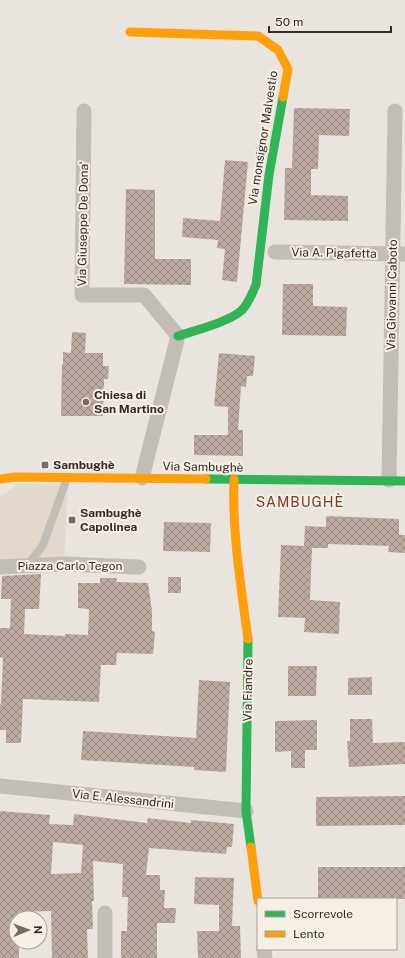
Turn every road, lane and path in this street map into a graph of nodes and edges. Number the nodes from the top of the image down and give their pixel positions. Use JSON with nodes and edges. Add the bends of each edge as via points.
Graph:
{"nodes":[{"id":1,"x":130,"y":32,"type":"dead end"},
{"id":2,"x":84,"y":110,"type":"dead end"},
{"id":3,"x":395,"y":111,"type":"dead end"},
{"id":4,"x":276,"y":252,"type":"dead end"},
{"id":5,"x":399,"y":254,"type":"edge"},
{"id":6,"x":178,"y":336,"type":"junction"},
{"id":7,"x":67,"y":478,"type":"junction"},
{"id":8,"x":142,"y":478,"type":"junction"},
{"id":9,"x":0,"y":479,"type":"edge"},
{"id":10,"x":234,"y":479,"type":"junction"},
{"id":11,"x":389,"y":480,"type":"junction"},
{"id":12,"x":405,"y":480,"type":"edge"},
{"id":13,"x":27,"y":566,"type":"junction"},
{"id":14,"x":0,"y":567,"type":"edge"},
{"id":15,"x":139,"y":567,"type":"dead end"},
{"id":16,"x":0,"y":786,"type":"edge"},
{"id":17,"x":246,"y":811,"type":"junction"},
{"id":18,"x":258,"y":898,"type":"edge"},
{"id":19,"x":105,"y":913,"type":"dead end"},
{"id":20,"x":105,"y":958,"type":"edge"}],
"edges":[{"from":1,"to":6,"type":"street","name":"Via monsignor Malvestio","via":[[258,36],[278,50],[288,69],[269,175],[256,285],[250,300],[242,311],[228,318]]},
{"from":2,"to":6,"type":"street","name":"Via Giuseppe De Dona'","via":[[82,295],[144,295]]},
{"from":3,"to":5,"type":"street","name":"Via Giovanni Caboto"},
{"from":4,"to":5,"type":"street","name":"Via A. Pigafetta"},
{"from":5,"to":11,"type":"street","name":"Via Giovanni Caboto"},
{"from":6,"to":8,"type":"street"},
{"from":7,"to":8,"type":"street","name":"Via Sambughè"},
{"from":7,"to":9,"type":"street","name":"Via Sambughè"},
{"from":7,"to":13,"type":"lane","via":[[43,545]]},
{"from":8,"to":10,"type":"street","name":"Via Sambughè"},
{"from":10,"to":11,"type":"street","name":"Via Sambughè"},
{"from":10,"to":17,"type":"street","name":"Via Fiandre","via":[[235,538],[249,643]]},
{"from":11,"to":12,"type":"street","name":"Via Sambughè"},
{"from":13,"to":14,"type":"street","name":"Piazza Carlo Tegon"},
{"from":13,"to":15,"type":"street","name":"Piazza Carlo Tegon","via":[[64,564]]},
{"from":16,"to":17,"type":"street","name":"Via E. Alessandrini"},
{"from":17,"to":18,"type":"street","name":"Via Fiandre"},
{"from":19,"to":20,"type":"street"}]}
